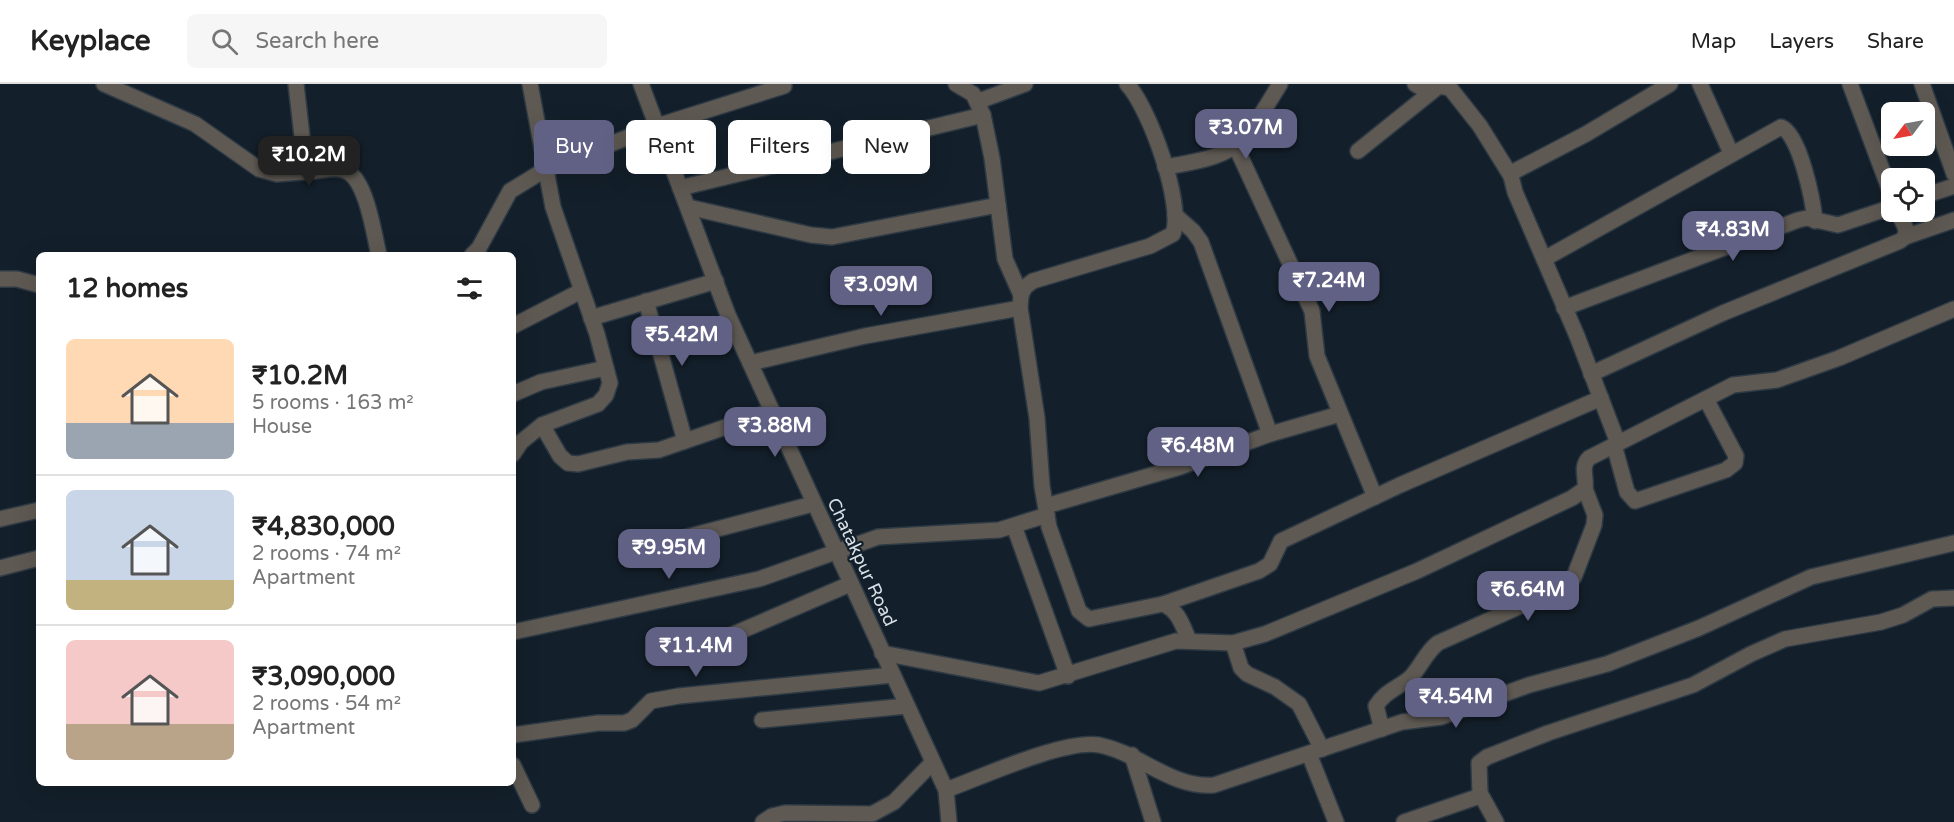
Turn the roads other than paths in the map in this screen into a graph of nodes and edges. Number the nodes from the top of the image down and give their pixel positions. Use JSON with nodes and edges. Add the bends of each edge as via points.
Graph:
{"nodes":[{"id":1,"x":104,"y":84,"type":"edge"},
{"id":2,"x":296,"y":84,"type":"edge"},
{"id":3,"x":530,"y":84,"type":"edge"},
{"id":4,"x":641,"y":84,"type":"edge"},
{"id":5,"x":956,"y":84,"type":"edge"},
{"id":6,"x":1025,"y":84,"type":"edge"},
{"id":7,"x":1127,"y":84,"type":"edge"},
{"id":8,"x":1280,"y":84,"type":"edge"},
{"id":9,"x":1415,"y":84,"type":"edge"},
{"id":10,"x":1670,"y":84,"type":"edge"},
{"id":11,"x":1700,"y":84,"type":"edge"},
{"id":12,"x":1850,"y":84,"type":"edge"},
{"id":13,"x":1922,"y":84,"type":"edge"},
{"id":14,"x":784,"y":86,"type":"dead end"},
{"id":15,"x":1439,"y":86,"type":"junction"},
{"id":16,"x":981,"y":108,"type":"junction"},
{"id":17,"x":537,"y":120,"type":"edge"},
{"id":18,"x":655,"y":120,"type":"edge"},
{"id":19,"x":676,"y":120,"type":"edge"},
{"id":20,"x":1236,"y":147,"type":"junction"},
{"id":21,"x":1358,"y":151,"type":"dead end"},
{"id":22,"x":1731,"y":153,"type":"junction"},
{"id":23,"x":1165,"y":167,"type":"junction"},
{"id":24,"x":1882,"y":168,"type":"edge"},
{"id":25,"x":315,"y":171,"type":"junction"},
{"id":26,"x":538,"y":174,"type":"edge"},
{"id":27,"x":547,"y":174,"type":"edge"},
{"id":28,"x":675,"y":174,"type":"edge"},
{"id":29,"x":1954,"y":174,"type":"edge"},
{"id":30,"x":1511,"y":176,"type":"junction"},
{"id":31,"x":1954,"y":186,"type":"edge"},
{"id":32,"x":680,"y":188,"type":"junction"},
{"id":33,"x":1935,"y":192,"type":"edge"},
{"id":34,"x":998,"y":205,"type":"junction"},
{"id":35,"x":688,"y":207,"type":"junction"},
{"id":36,"x":1881,"y":211,"type":"edge"},
{"id":37,"x":1175,"y":216,"type":"junction"},
{"id":38,"x":1954,"y":220,"type":"edge"},
{"id":39,"x":1815,"y":221,"type":"junction"},
{"id":40,"x":1902,"y":222,"type":"edge"},
{"id":41,"x":1905,"y":237,"type":"junction"},
{"id":42,"x":378,"y":252,"type":"edge"},
{"id":43,"x":474,"y":252,"type":"edge"},
{"id":44,"x":1544,"y":259,"type":"junction"},
{"id":45,"x":0,"y":279,"type":"edge"},
{"id":46,"x":716,"y":281,"type":"junction"},
{"id":47,"x":36,"y":284,"type":"edge"},
{"id":48,"x":580,"y":291,"type":"junction"},
{"id":49,"x":646,"y":302,"type":"junction"},
{"id":50,"x":1020,"y":302,"type":"junction"},
{"id":51,"x":1564,"y":308,"type":"junction"},
{"id":52,"x":1954,"y":309,"type":"edge"},
{"id":53,"x":591,"y":318,"type":"junction"},
{"id":54,"x":516,"y":324,"type":"edge"},
{"id":55,"x":750,"y":363,"type":"junction"},
{"id":56,"x":606,"y":368,"type":"junction"},
{"id":57,"x":1591,"y":374,"type":"junction"},
{"id":58,"x":516,"y":393,"type":"edge"},
{"id":59,"x":1601,"y":398,"type":"junction"},
{"id":60,"x":1706,"y":399,"type":"junction"},
{"id":61,"x":772,"y":411,"type":"junction"},
{"id":62,"x":1340,"y":414,"type":"junction"},
{"id":63,"x":542,"y":425,"type":"junction"},
{"id":64,"x":1270,"y":434,"type":"junction"},
{"id":65,"x":685,"y":441,"type":"junction"},
{"id":66,"x":1616,"y":444,"type":"junction"},
{"id":67,"x":516,"y":450,"type":"edge"},
{"id":68,"x":1585,"y":489,"type":"junction"},
{"id":69,"x":1375,"y":497,"type":"junction"},
{"id":70,"x":813,"y":504,"type":"junction"},
{"id":71,"x":36,"y":511,"type":"edge"},
{"id":72,"x":1047,"y":511,"type":"junction"},
{"id":73,"x":0,"y":519,"type":"edge"},
{"id":74,"x":1014,"y":526,"type":"junction"},
{"id":75,"x":683,"y":538,"type":"dead end"},
{"id":76,"x":1954,"y":543,"type":"edge"},
{"id":77,"x":836,"y":554,"type":"junction"},
{"id":78,"x":36,"y":559,"type":"edge"},
{"id":79,"x":0,"y":568,"type":"edge"},
{"id":80,"x":850,"y":584,"type":"junction"},
{"id":81,"x":1954,"y":598,"type":"edge"},
{"id":82,"x":1163,"y":604,"type":"junction"},
{"id":83,"x":516,"y":631,"type":"edge"},
{"id":84,"x":720,"y":640,"type":"dead end"},
{"id":85,"x":1189,"y":640,"type":"junction"},
{"id":86,"x":1233,"y":643,"type":"junction"},
{"id":87,"x":882,"y":653,"type":"junction"},
{"id":88,"x":893,"y":675,"type":"junction"},
{"id":89,"x":1068,"y":676,"type":"junction"},
{"id":90,"x":907,"y":706,"type":"junction"},
{"id":91,"x":762,"y":720,"type":"dead end"},
{"id":92,"x":1382,"y":729,"type":"junction"},
{"id":93,"x":516,"y":735,"type":"edge"},
{"id":94,"x":1316,"y":751,"type":"junction"},
{"id":95,"x":1132,"y":755,"type":"junction"},
{"id":96,"x":933,"y":762,"type":"junction"},
{"id":97,"x":516,"y":771,"type":"edge"},
{"id":98,"x":946,"y":790,"type":"junction"},
{"id":99,"x":1480,"y":793,"type":"junction"},
{"id":100,"x":532,"y":805,"type":"dead end"},
{"id":101,"x":763,"y":822,"type":"edge"},
{"id":102,"x":949,"y":822,"type":"edge"},
{"id":103,"x":1153,"y":822,"type":"edge"},
{"id":104,"x":1336,"y":822,"type":"edge"},
{"id":105,"x":1404,"y":822,"type":"edge"},
{"id":106,"x":1496,"y":822,"type":"edge"}],
"edges":[{"from":1,"to":25,"type":"street","via":[[195,124],[259,169],[277,174]]},
{"from":2,"to":25,"type":"street","via":[[304,154]]},
{"from":3,"to":17,"type":"street"},
{"from":4,"to":18,"type":"street","name":"Chatakpur Road"},
{"from":5,"to":16,"type":"street","via":[[973,94]]},
{"from":6,"to":16,"type":"street"},
{"from":7,"to":23,"type":"street","via":[[1138,95]]},
{"from":8,"to":20,"type":"street","via":[[1247,137]]},
{"from":9,"to":15,"type":"street","via":[[1423,89]]},
{"from":10,"to":30,"type":"street"},
{"from":11,"to":22,"type":"street"},
{"from":12,"to":24,"type":"street"},
{"from":13,"to":29,"type":"street"},
{"from":14,"to":19,"type":"street"},
{"from":15,"to":21,"type":"street"},
{"from":15,"to":30,"type":"street","via":[[1450,88],[1457,95]]},
{"from":16,"to":32,"type":"street"},
{"from":16,"to":34,"type":"street"},
{"from":20,"to":23,"type":"street","via":[[1200,161]]},
{"from":20,"to":62,"type":"street","via":[[1312,311],[1314,344]]},
{"from":22,"to":39,"type":"street","via":[[1775,129],[1786,129],[1810,188]]},
{"from":22,"to":44,"type":"street"},
{"from":23,"to":37,"type":"street"},
{"from":25,"to":42,"type":"street","via":[[340,169],[350,173],[367,204]]},
{"from":26,"to":43,"type":"street","via":[[510,191]]},
{"from":27,"to":48,"type":"street","via":[[553,207]]},
{"from":28,"to":32,"type":"street","name":"Chatakpur Road"},
{"from":30,"to":44,"type":"street"},
{"from":31,"to":33,"type":"street"},
{"from":32,"to":35,"type":"street","name":"Chatakpur Road"},
{"from":34,"to":35,"type":"street","via":[[832,237]]},
{"from":34,"to":50,"type":"street","via":[[1005,259]]},
{"from":35,"to":46,"type":"street","name":"Chatakpur Road"},
{"from":36,"to":39,"type":"street","via":[[1838,225]]},
{"from":37,"to":50,"type":"street","via":[[1173,234],[1163,241],[1033,281],[1025,287]]},
{"from":37,"to":64,"type":"street","via":[[1201,242]]},
{"from":38,"to":41,"type":"street"},
{"from":39,"to":51,"type":"street","via":[[1798,220]]},
{"from":40,"to":41,"type":"street"},
{"from":41,"to":57,"type":"street","via":[[1723,313]]},
{"from":44,"to":51,"type":"street"},
{"from":45,"to":47,"type":"street"},
{"from":46,"to":49,"type":"street"},
{"from":46,"to":55,"type":"street","name":"Chatakpur Road"},
{"from":48,"to":53,"type":"street"},
{"from":48,"to":54,"type":"street"},
{"from":49,"to":53,"type":"street"},
{"from":49,"to":65,"type":"street"},
{"from":50,"to":55,"type":"street"},
{"from":50,"to":72,"type":"street"},
{"from":51,"to":57,"type":"street"},
{"from":52,"to":60,"type":"street","via":[[1839,358],[1777,380],[1733,385]]},
{"from":53,"to":56,"type":"street"},
{"from":55,"to":61,"type":"street","name":"Chatakpur Road"},
{"from":56,"to":58,"type":"street","via":[[541,382]]},
{"from":56,"to":63,"type":"street","via":[[610,383],[598,404]]},
{"from":57,"to":59,"type":"street"},
{"from":59,"to":66,"type":"street"},
{"from":59,"to":69,"type":"street"},
{"from":60,"to":66,"type":"street"},
{"from":60,"to":66,"type":"street","via":[[1736,456],[1735,463],[1726,470],[1635,501],[1627,492]]},
{"from":61,"to":65,"type":"street"},
{"from":61,"to":70,"type":"street","name":"Chatakpur Road"},
{"from":62,"to":64,"type":"street"},
{"from":62,"to":69,"type":"street"},
{"from":63,"to":65,"type":"street","via":[[568,463],[659,450]]},
{"from":63,"to":67,"type":"street"},
{"from":64,"to":72,"type":"street"},
{"from":66,"to":68,"type":"street","via":[[1585,462]]},
{"from":68,"to":86,"type":"street","via":[[1417,571],[1265,634]]},
{"from":68,"to":92,"type":"street","via":[[1595,515],[1594,525],[1574,577],[1556,592],[1429,650],[1410,677],[1380,698],[1376,706]]},
{"from":69,"to":82,"type":"street","via":[[1281,541],[1270,564],[1259,571]]},
{"from":70,"to":75,"type":"street"},
{"from":70,"to":77,"type":"street","name":"Chatakpur Road"},
{"from":71,"to":73,"type":"street"},
{"from":72,"to":74,"type":"street"},
{"from":72,"to":82,"type":"street","via":[[1056,548],[1083,617],[1097,618]]},
{"from":74,"to":77,"type":"street","via":[[883,536]]},
{"from":74,"to":89,"type":"street"},
{"from":76,"to":92,"type":"street","via":[[1811,577],[1607,664],[1529,685],[1441,717]]},
{"from":77,"to":80,"type":"street","name":"Chatakpur Road"},
{"from":77,"to":83,"type":"street","via":[[759,579]]},
{"from":78,"to":79,"type":"street"},
{"from":80,"to":84,"type":"street"},
{"from":80,"to":87,"type":"street","name":"Chatakpur Road"},
{"from":81,"to":99,"type":"street","via":[[1932,599],[1881,622],[1785,639],[1693,685],[1487,757],[1479,763]]},
{"from":82,"to":85,"type":"street","via":[[1179,617]]},
{"from":85,"to":86,"type":"street"},
{"from":85,"to":89,"type":"street"},
{"from":86,"to":94,"type":"street","via":[[1247,675],[1275,687],[1299,704]]},
{"from":87,"to":88,"type":"street","name":"Chatakpur Road"},
{"from":87,"to":89,"type":"street","via":[[1039,683]]},
{"from":88,"to":90,"type":"street","name":"Chatakpur Road"},
{"from":88,"to":93,"type":"street","via":[[679,696],[651,701],[624,723]]},
{"from":90,"to":91,"type":"street"},
{"from":90,"to":96,"type":"street","name":"Chatakpur Road"},
{"from":92,"to":94,"type":"street"},
{"from":94,"to":95,"type":"street","via":[[1204,786],[1164,774]]},
{"from":94,"to":104,"type":"street"},
{"from":95,"to":98,"type":"street","via":[[1098,745],[1081,745]]},
{"from":95,"to":103,"type":"street"},
{"from":96,"to":98,"type":"street","name":"Chatakpur Road"},
{"from":96,"to":101,"type":"street","via":[[884,810],[872,814],[785,813]]},
{"from":97,"to":100,"type":"street"},
{"from":98,"to":102,"type":"street","name":"Chatakpur Road"},
{"from":99,"to":105,"type":"street","via":[[1462,804]]},
{"from":99,"to":106,"type":"street"}]}
